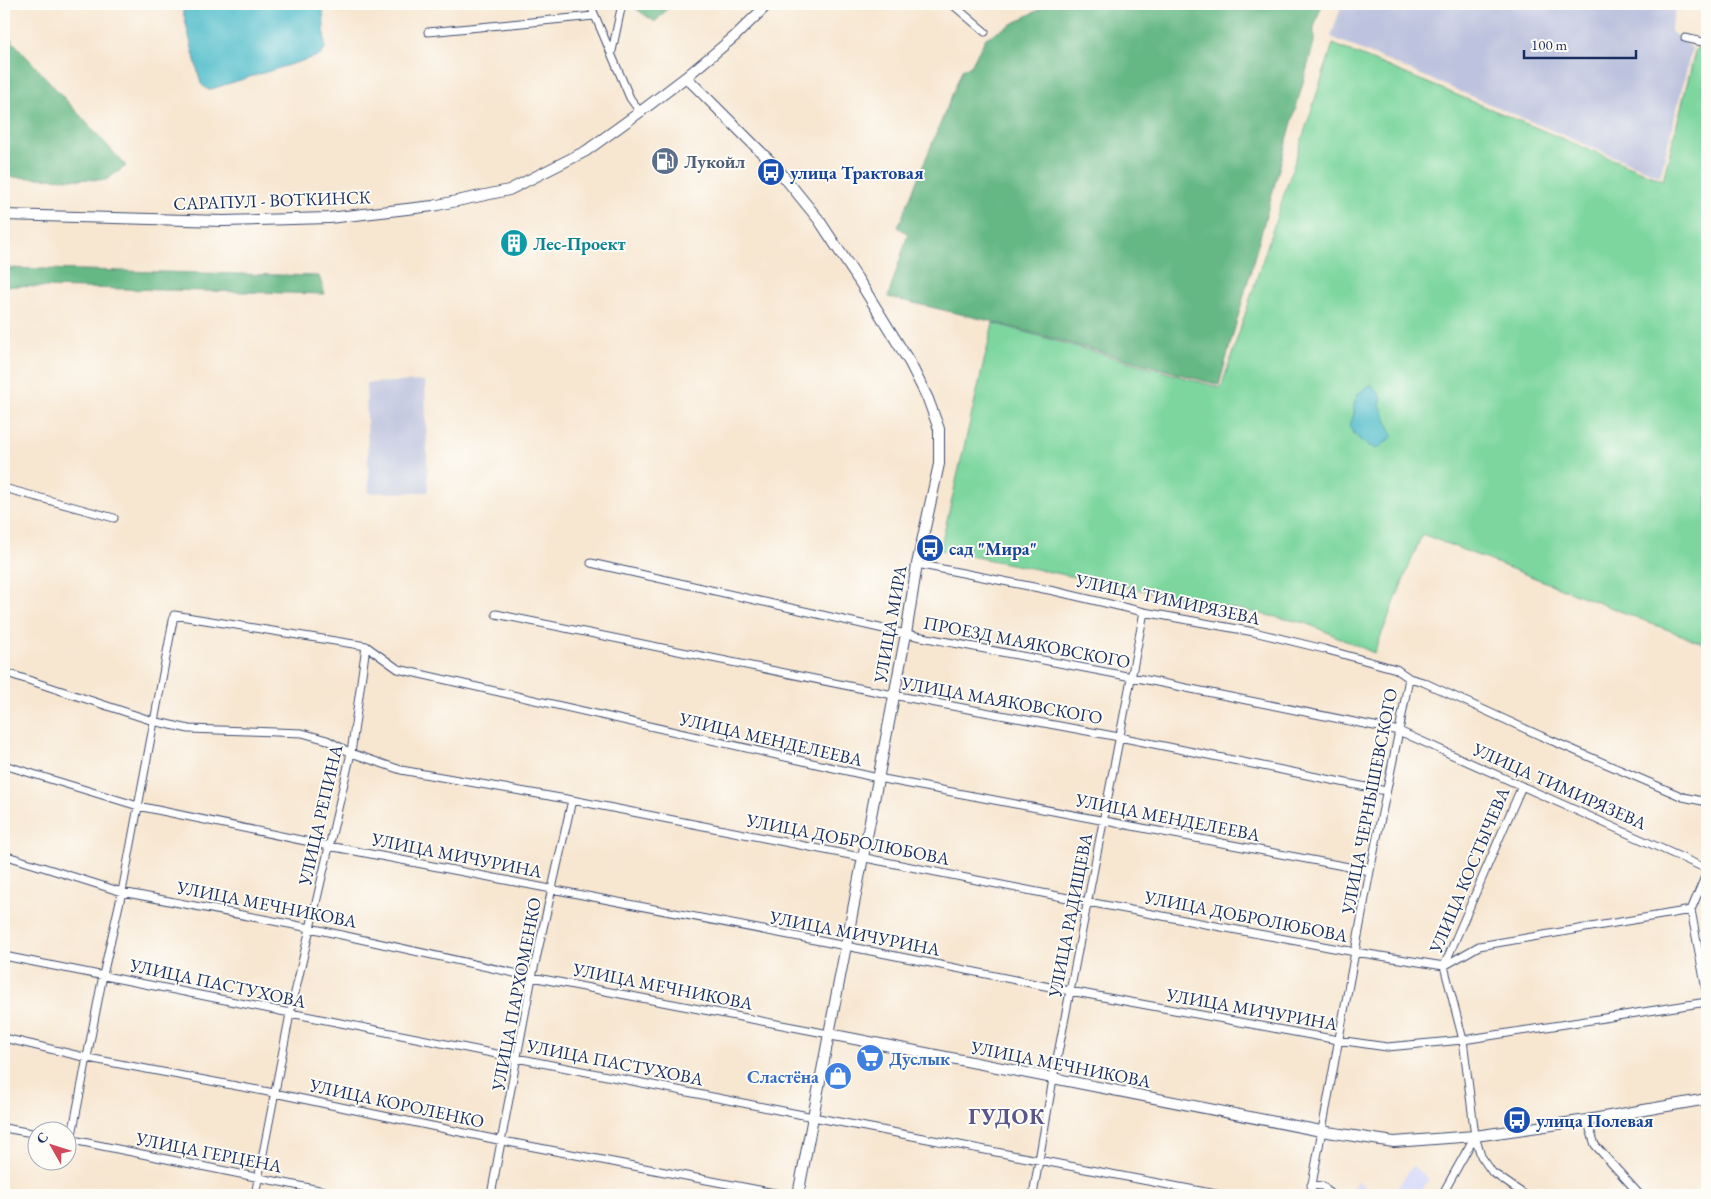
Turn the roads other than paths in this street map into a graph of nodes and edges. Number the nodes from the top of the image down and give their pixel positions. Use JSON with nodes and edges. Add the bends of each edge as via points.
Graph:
{"nodes":[{"id":1,"x":590,"y":4,"type":"edge"},
{"id":2,"x":622,"y":4,"type":"edge"},
{"id":3,"x":768,"y":4,"type":"edge"},
{"id":4,"x":952,"y":4,"type":"edge"},
{"id":5,"x":594,"y":16,"type":"junction"},
{"id":6,"x":428,"y":32,"type":"dead end"},
{"id":7,"x":984,"y":32,"type":"dead end"},
{"id":8,"x":1685,"y":38,"type":"dead end"},
{"id":9,"x":1707,"y":43,"type":"edge"},
{"id":10,"x":612,"y":51,"type":"junction"},
{"id":11,"x":686,"y":77,"type":"junction"},
{"id":12,"x":640,"y":112,"type":"junction"},
{"id":13,"x":4,"y":215,"type":"edge"},
{"id":14,"x":4,"y":488,"type":"edge"},
{"id":15,"x":114,"y":518,"type":"dead end"},
{"id":16,"x":591,"y":563,"type":"dead end"},
{"id":17,"x":917,"y":564,"type":"junction"},
{"id":18,"x":1144,"y":612,"type":"junction"},
{"id":19,"x":496,"y":614,"type":"dead end"},
{"id":20,"x":906,"y":634,"type":"junction"},
{"id":21,"x":366,"y":646,"type":"junction"},
{"id":22,"x":4,"y":672,"type":"edge"},
{"id":23,"x":1132,"y":677,"type":"junction"},
{"id":24,"x":1408,"y":678,"type":"junction"},
{"id":25,"x":893,"y":695,"type":"junction"},
{"id":26,"x":153,"y":721,"type":"junction"},
{"id":27,"x":1399,"y":731,"type":"junction"},
{"id":28,"x":1119,"y":737,"type":"junction"},
{"id":29,"x":351,"y":753,"type":"junction"},
{"id":30,"x":4,"y":765,"type":"edge"},
{"id":31,"x":878,"y":778,"type":"junction"},
{"id":32,"x":1522,"y":786,"type":"junction"},
{"id":33,"x":1386,"y":791,"type":"junction"},
{"id":34,"x":572,"y":800,"type":"junction"},
{"id":35,"x":1707,"y":802,"type":"edge"},
{"id":36,"x":138,"y":806,"type":"junction"},
{"id":37,"x":1104,"y":820,"type":"junction"},
{"id":38,"x":329,"y":846,"type":"junction"},
{"id":39,"x":4,"y":855,"type":"edge"},
{"id":40,"x":862,"y":857,"type":"junction"},
{"id":41,"x":1707,"y":870,"type":"edge"},
{"id":42,"x":1370,"y":871,"type":"junction"},
{"id":43,"x":553,"y":889,"type":"junction"},
{"id":44,"x":122,"y":892,"type":"junction"},
{"id":45,"x":1088,"y":902,"type":"junction"},
{"id":46,"x":1691,"y":910,"type":"junction"},
{"id":47,"x":310,"y":928,"type":"junction"},
{"id":48,"x":846,"y":946,"type":"junction"},
{"id":49,"x":1355,"y":952,"type":"junction"},
{"id":50,"x":4,"y":956,"type":"edge"},
{"id":51,"x":1444,"y":966,"type":"junction"},
{"id":52,"x":104,"y":975,"type":"junction"},
{"id":53,"x":532,"y":977,"type":"junction"},
{"id":54,"x":1070,"y":991,"type":"junction"},
{"id":55,"x":1707,"y":995,"type":"edge"},
{"id":56,"x":1707,"y":1002,"type":"edge"},
{"id":57,"x":290,"y":1014,"type":"junction"},
{"id":58,"x":829,"y":1034,"type":"junction"},
{"id":59,"x":4,"y":1038,"type":"edge"},
{"id":60,"x":1338,"y":1040,"type":"junction"},
{"id":61,"x":1464,"y":1040,"type":"junction"},
{"id":62,"x":88,"y":1058,"type":"junction"},
{"id":63,"x":518,"y":1058,"type":"junction"},
{"id":64,"x":1053,"y":1079,"type":"junction"},
{"id":65,"x":274,"y":1093,"type":"junction"},
{"id":66,"x":1707,"y":1099,"type":"edge"},
{"id":67,"x":813,"y":1117,"type":"junction"},
{"id":68,"x":1587,"y":1120,"type":"junction"},
{"id":69,"x":73,"y":1122,"type":"edge"},
{"id":70,"x":4,"y":1128,"type":"edge"},
{"id":71,"x":1321,"y":1131,"type":"junction"},
{"id":72,"x":28,"y":1132,"type":"edge"},
{"id":73,"x":1475,"y":1136,"type":"junction"},
{"id":74,"x":503,"y":1141,"type":"junction"},
{"id":75,"x":78,"y":1142,"type":"edge"},
{"id":76,"x":1038,"y":1161,"type":"junction"},
{"id":77,"x":258,"y":1177,"type":"junction"},
{"id":78,"x":1311,"y":1185,"type":"junction"},
{"id":79,"x":4,"y":1193,"type":"edge"},
{"id":80,"x":11,"y":1195,"type":"edge"},
{"id":81,"x":254,"y":1195,"type":"edge"},
{"id":82,"x":344,"y":1195,"type":"edge"},
{"id":83,"x":491,"y":1195,"type":"edge"},
{"id":84,"x":786,"y":1195,"type":"edge"},
{"id":85,"x":798,"y":1195,"type":"edge"},
{"id":86,"x":1033,"y":1195,"type":"edge"},
{"id":87,"x":1221,"y":1195,"type":"edge"},
{"id":88,"x":1310,"y":1195,"type":"edge"},
{"id":89,"x":1331,"y":1195,"type":"edge"},
{"id":90,"x":1442,"y":1195,"type":"edge"},
{"id":91,"x":1525,"y":1195,"type":"edge"},
{"id":92,"x":1640,"y":1195,"type":"edge"}],
"edges":[{"from":1,"to":5,"type":"street"},
{"from":2,"to":10,"type":"street"},
{"from":3,"to":11,"type":"main road","name":"САРАПУЛ - ВОТКИНСК"},
{"from":4,"to":7,"type":"street"},
{"from":5,"to":6,"type":"street"},
{"from":5,"to":10,"type":"street"},
{"from":8,"to":9,"type":"street"},
{"from":10,"to":12,"type":"street","via":[[630,98]]},
{"from":11,"to":12,"type":"main road","name":"САРАПУЛ - ВОТКИНСК"},
{"from":11,"to":17,"type":"main road","name":"УЛИЦА МИРА","via":[[776,168],[819,220],[910,363],[928,399],[939,429],[939,464]]},
{"from":12,"to":13,"type":"main road","name":"САРАПУЛ - ВОТКИНСК","via":[[586,151],[509,190],[433,206],[329,218],[224,221]]},
{"from":14,"to":15,"type":"street"},
{"from":16,"to":20,"type":"street","name":"ПРОЕЗД МАЯКОВСКОГО"},
{"from":17,"to":18,"type":"street","name":"УЛИЦА ТИМИРЯЗЕВА"},
{"from":17,"to":20,"type":"main road","name":"УЛИЦА МИРА"},
{"from":18,"to":23,"type":"street","name":"УЛИЦА РАДИЩЕВА"},
{"from":18,"to":24,"type":"street","name":"УЛИЦА ТИМИРЯЗЕВА","via":[[1254,632],[1324,649],[1396,669]]},
{"from":19,"to":25,"type":"street","name":"УЛИЦА МАЯКОВСКОГО"},
{"from":20,"to":23,"type":"street","name":"ПРОЕЗД МАЯКОВСКОГО"},
{"from":20,"to":25,"type":"main road","name":"УЛИЦА МИРА"},
{"from":21,"to":26,"type":"street","name":"УЛИЦА МЕНДЕЛЕЕВА","via":[[174,614]]},
{"from":21,"to":29,"type":"street","name":"УЛИЦА РЕПИНА"},
{"from":21,"to":31,"type":"street","name":"УЛИЦА МЕНДЕЛЕЕВА","via":[[398,669]]},
{"from":22,"to":26,"type":"street","name":"УЛИЦА ДОБРОЛЮБОВА"},
{"from":23,"to":27,"type":"street","name":"ПРОЕЗД МАЯКОВСКОГО"},
{"from":23,"to":28,"type":"street","name":"УЛИЦА РАДИЩЕВА"},
{"from":24,"to":27,"type":"street","name":"УЛИЦА ЧЕРНЫШЕВСКОГО"},
{"from":24,"to":35,"type":"street","name":"УЛИЦА ТИМИРЯЗЕВА","via":[[1683,797]]},
{"from":25,"to":28,"type":"street","name":"УЛИЦА МАЯКОВСКОГО"},
{"from":25,"to":31,"type":"main road","name":"УЛИЦА МИРА"},
{"from":26,"to":29,"type":"street","name":"УЛИЦА ДОБРОЛЮБОВА","via":[[189,729],[302,733],[327,740]]},
{"from":26,"to":36,"type":"street"},
{"from":27,"to":32,"type":"street","name":"УЛИЦА ТИМИРЯЗЕВА"},
{"from":27,"to":33,"type":"street","name":"УЛИЦА ЧЕРНЫШЕВСКОГО"},
{"from":28,"to":33,"type":"street","name":"УЛИЦА МАЯКОВСКОГО"},
{"from":28,"to":37,"type":"street","name":"УЛИЦА РАДИЩЕВА"},
{"from":29,"to":34,"type":"street","name":"УЛИЦА ДОБРОЛЮБОВА","via":[[400,770]]},
{"from":29,"to":38,"type":"street","name":"УЛИЦА РЕПИНА"},
{"from":30,"to":36,"type":"street","name":"УЛИЦА МИЧУРИНА"},
{"from":31,"to":37,"type":"street","name":"УЛИЦА МЕНДЕЛЕЕВА"},
{"from":31,"to":40,"type":"main road","name":"УЛИЦА МИРА"},
{"from":32,"to":41,"type":"street","name":"УЛИЦА ТИМИРЯЗЕВА"},
{"from":32,"to":51,"type":"street","name":"УЛИЦА КОСТЫЧЕВА"},
{"from":33,"to":42,"type":"street","name":"УЛИЦА ЧЕРНЫШЕВСКОГО"},
{"from":34,"to":40,"type":"street","name":"УЛИЦА ДОБРОЛЮБОВА"},
{"from":34,"to":43,"type":"street","name":"УЛИЦА ПАРХОМЕНКО"},
{"from":36,"to":38,"type":"street","name":"УЛИЦА МИЧУРИНА"},
{"from":36,"to":44,"type":"street"},
{"from":37,"to":42,"type":"street","name":"УЛИЦА МЕНДЕЛЕЕВА"},
{"from":37,"to":45,"type":"street","name":"УЛИЦА РАДИЩЕВА"},
{"from":38,"to":43,"type":"street","name":"УЛИЦА МИЧУРИНА"},
{"from":38,"to":47,"type":"street","name":"УЛИЦА РЕПИНА"},
{"from":39,"to":44,"type":"street","name":"УЛИЦА МЕЧНИКОВА"},
{"from":40,"to":45,"type":"street","name":"УЛИЦА ДОБРОЛЮБОВА"},
{"from":40,"to":48,"type":"main road","name":"УЛИЦА МИРА"},
{"from":41,"to":46,"type":"street"},
{"from":42,"to":49,"type":"street","name":"УЛИЦА ЧЕРНЫШЕВСКОГО"},
{"from":43,"to":48,"type":"street","name":"УЛИЦА МИЧУРИНА"},
{"from":43,"to":53,"type":"street","name":"УЛИЦА ПАРХОМЕНКО"},
{"from":44,"to":47,"type":"street","name":"УЛИЦА МЕЧНИКОВА"},
{"from":44,"to":52,"type":"street"},
{"from":45,"to":49,"type":"street","name":"УЛИЦА ДОБРОЛЮБОВА"},
{"from":45,"to":54,"type":"street","name":"УЛИЦА РАДИЩЕВА"},
{"from":46,"to":51,"type":"street","via":[[1479,946]]},
{"from":46,"to":55,"type":"street"},
{"from":47,"to":53,"type":"street","name":"УЛИЦА МЕЧНИКОВА"},
{"from":47,"to":57,"type":"street","name":"УЛИЦА РЕПИНА"},
{"from":48,"to":54,"type":"street","name":"УЛИЦА МИЧУРИНА"},
{"from":48,"to":58,"type":"main road","name":"УЛИЦА МИРА"},
{"from":49,"to":51,"type":"street","name":"УЛИЦА ДОБРОЛЮБОВА"},
{"from":49,"to":60,"type":"street","name":"УЛИЦА ЧЕРНЫШЕВСКОГО"},
{"from":50,"to":52,"type":"street","name":"УЛИЦА ПАСТУХОВА"},
{"from":51,"to":61,"type":"street","name":"УЛИЦА КОСТЫЧЕВА"},
{"from":52,"to":57,"type":"street","name":"УЛИЦА ПАСТУХОВА"},
{"from":52,"to":62,"type":"street"},
{"from":53,"to":58,"type":"street","name":"УЛИЦА МЕЧНИКОВА"},
{"from":53,"to":63,"type":"street","name":"УЛИЦА ПАРХОМЕНКО"},
{"from":54,"to":60,"type":"street","name":"УЛИЦА МИЧУРИНА"},
{"from":54,"to":64,"type":"street","name":"УЛИЦА РАДИЩЕВА"},
{"from":56,"to":61,"type":"street","name":"УЛИЦА МИЧУРИНА"},
{"from":57,"to":63,"type":"street","name":"УЛИЦА ПАСТУХОВА"},
{"from":57,"to":65,"type":"street","name":"УЛИЦА РЕПИНА"},
{"from":58,"to":64,"type":"main road","name":"УЛИЦА МЕЧНИКОВА"},
{"from":58,"to":67,"type":"main road","name":"УЛИЦА МИРА"},
{"from":59,"to":62,"type":"street","name":"УЛИЦА КОРОЛЕНКО"},
{"from":60,"to":61,"type":"street","name":"УЛИЦА МИЧУРИНА","via":[[1387,1047]]},
{"from":60,"to":71,"type":"street","name":"УЛИЦА ЧЕРНЫШЕВСКОГО"},
{"from":61,"to":73,"type":"street","name":"УЛИЦА КОСТЫЧЕВА"},
{"from":62,"to":65,"type":"street","name":"УЛИЦА КОРОЛЕНКО"},
{"from":62,"to":69,"type":"street"},
{"from":63,"to":67,"type":"street","name":"УЛИЦА ПАСТУХОВА"},
{"from":63,"to":74,"type":"street","name":"УЛИЦА ПАРХОМЕНКО"},
{"from":64,"to":71,"type":"main road","name":"УЛИЦА МЕЧНИКОВА"},
{"from":64,"to":76,"type":"street","name":"УЛИЦА РАДИЩЕВА"},
{"from":65,"to":74,"type":"street","name":"УЛИЦА КОРОЛЕНКО"},
{"from":65,"to":77,"type":"street","name":"УЛИЦА РЕПИНА"},
{"from":66,"to":68,"type":"main road","name":"УЛИЦА МЕЧНИКОВА"},
{"from":67,"to":76,"type":"street","name":"УЛИЦА ПАСТУХОВА"},
{"from":67,"to":85,"type":"main road","name":"УЛИЦА МИРА"},
{"from":68,"to":73,"type":"main road","name":"УЛИЦА МЕЧНИКОВА"},
{"from":68,"to":92,"type":"street","via":[[1595,1145]]},
{"from":70,"to":72,"type":"street"},
{"from":71,"to":73,"type":"main road","name":"УЛИЦА МЕЧНИКОВА","via":[[1394,1142]]},
{"from":71,"to":78,"type":"street","name":"УЛИЦА ЧЕРНЫШЕВСКОГО"},
{"from":73,"to":90,"type":"street"},
{"from":73,"to":91,"type":"street","name":"УЛИЦА КОСТЫЧЕВА","via":[[1481,1156],[1492,1172]]},
{"from":74,"to":83,"type":"street","name":"УЛИЦА ПАРХОМЕНКО"},
{"from":74,"to":84,"type":"street","name":"УЛИЦА КОРОЛЕНКО"},
{"from":75,"to":77,"type":"street","name":"УЛИЦА ГЕРЦЕНА"},
{"from":76,"to":86,"type":"street","name":"УЛИЦА РАДИЩЕВА"},
{"from":76,"to":87,"type":"street","name":"УЛИЦА ПАСТУХОВА"},
{"from":77,"to":81,"type":"street","name":"УЛИЦА РЕПИНА"},
{"from":77,"to":82,"type":"street","name":"УЛИЦА ГЕРЦЕНА"},
{"from":78,"to":88,"type":"street","name":"УЛИЦА ЧЕРНЫШЕВСКОГО"},
{"from":78,"to":89,"type":"street","via":[[1323,1186]]},
{"from":79,"to":80,"type":"street"}]}
